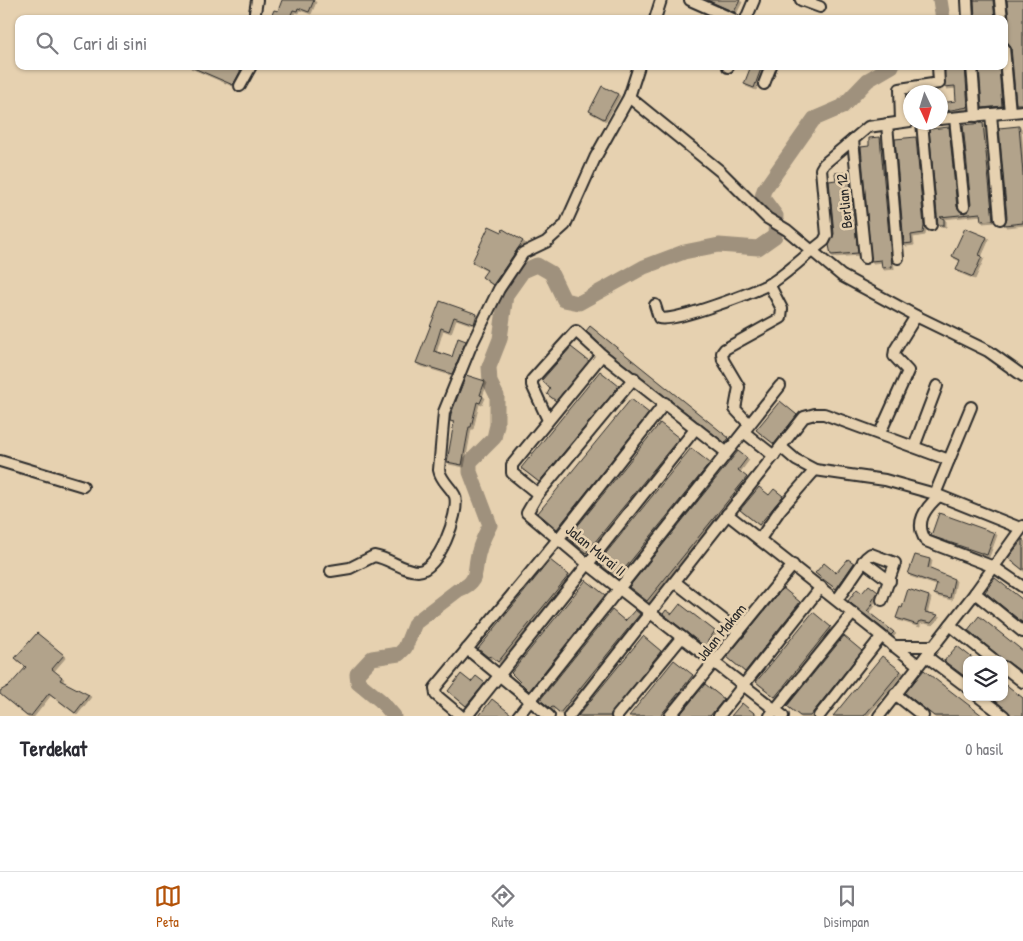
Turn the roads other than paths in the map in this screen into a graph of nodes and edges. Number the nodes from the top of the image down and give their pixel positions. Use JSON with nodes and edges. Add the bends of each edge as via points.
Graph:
{"nodes":[{"id":1,"x":257,"y":0,"type":"edge"},
{"id":2,"x":661,"y":0,"type":"edge"},
{"id":3,"x":690,"y":0,"type":"edge"},
{"id":4,"x":754,"y":0,"type":"edge"},
{"id":5,"x":801,"y":0,"type":"edge"},
{"id":6,"x":966,"y":0,"type":"edge"},
{"id":7,"x":1000,"y":0,"type":"edge"},
{"id":8,"x":820,"y":7,"type":"dead end"},
{"id":9,"x":709,"y":8,"type":"junction"},
{"id":10,"x":255,"y":15,"type":"edge"},
{"id":11,"x":655,"y":15,"type":"edge"},
{"id":12,"x":706,"y":15,"type":"edge"},
{"id":13,"x":724,"y":15,"type":"edge"},
{"id":14,"x":748,"y":15,"type":"edge"},
{"id":15,"x":968,"y":15,"type":"edge"},
{"id":16,"x":1002,"y":15,"type":"edge"},
{"id":17,"x":249,"y":70,"type":"edge"},
{"id":18,"x":638,"y":70,"type":"edge"},
{"id":19,"x":769,"y":70,"type":"edge"},
{"id":20,"x":938,"y":70,"type":"edge"},
{"id":21,"x":972,"y":70,"type":"edge"},
{"id":22,"x":1006,"y":70,"type":"edge"},
{"id":23,"x":764,"y":84,"type":"dead end"},
{"id":24,"x":926,"y":85,"type":"edge"},
{"id":25,"x":240,"y":86,"type":"dead end"},
{"id":26,"x":903,"y":89,"type":"edge"},
{"id":27,"x":628,"y":97,"type":"junction"},
{"id":28,"x":903,"y":105,"type":"edge"},
{"id":29,"x":1023,"y":111,"type":"edge"},
{"id":30,"x":1010,"y":112,"type":"junction"},
{"id":31,"x":991,"y":114,"type":"junction"},
{"id":32,"x":976,"y":116,"type":"junction"},
{"id":33,"x":948,"y":118,"type":"edge"},
{"id":34,"x":955,"y":118,"type":"junction"},
{"id":35,"x":903,"y":121,"type":"edge"},
{"id":36,"x":887,"y":124,"type":"junction"},
{"id":37,"x":923,"y":130,"type":"edge"},
{"id":38,"x":853,"y":140,"type":"junction"},
{"id":39,"x":964,"y":206,"type":"dead end"},
{"id":40,"x":1000,"y":219,"type":"dead end"},
{"id":41,"x":931,"y":225,"type":"dead end"},
{"id":42,"x":811,"y":250,"type":"junction"},
{"id":43,"x":866,"y":258,"type":"dead end"},
{"id":44,"x":898,"y":258,"type":"dead end"},
{"id":45,"x":769,"y":284,"type":"junction"},
{"id":46,"x":654,"y":305,"type":"dead end"},
{"id":47,"x":916,"y":316,"type":"junction"},
{"id":48,"x":602,"y":355,"type":"junction"},
{"id":49,"x":1023,"y":376,"type":"edge"},
{"id":50,"x":634,"y":378,"type":"junction"},
{"id":51,"x":780,"y":386,"type":"dead end"},
{"id":52,"x":937,"y":386,"type":"dead end"},
{"id":53,"x":665,"y":403,"type":"junction"},
{"id":54,"x":971,"y":407,"type":"dead end"},
{"id":55,"x":548,"y":420,"type":"junction"},
{"id":56,"x":696,"y":428,"type":"junction"},
{"id":57,"x":747,"y":429,"type":"junction"},
{"id":58,"x":880,"y":433,"type":"junction"},
{"id":59,"x":914,"y":447,"type":"junction"},
{"id":60,"x":781,"y":448,"type":"junction"},
{"id":61,"x":726,"y":452,"type":"junction"},
{"id":62,"x":774,"y":456,"type":"junction"},
{"id":63,"x":949,"y":460,"type":"junction"},
{"id":64,"x":0,"y":461,"type":"edge"},
{"id":65,"x":815,"y":470,"type":"junction"},
{"id":66,"x":83,"y":486,"type":"dead end"},
{"id":67,"x":538,"y":494,"type":"junction"},
{"id":68,"x":937,"y":495,"type":"junction"},
{"id":69,"x":727,"y":514,"type":"junction"},
{"id":70,"x":1022,"y":527,"type":"edge"},
{"id":71,"x":559,"y":538,"type":"junction"},
{"id":72,"x":760,"y":539,"type":"junction"},
{"id":73,"x":863,"y":561,"type":"junction"},
{"id":74,"x":589,"y":565,"type":"junction"},
{"id":75,"x":793,"y":565,"type":"junction"},
{"id":76,"x":994,"y":567,"type":"junction"},
{"id":77,"x":332,"y":571,"type":"dead end"},
{"id":78,"x":890,"y":581,"type":"junction"},
{"id":79,"x":675,"y":582,"type":"junction"},
{"id":80,"x":821,"y":587,"type":"junction"},
{"id":81,"x":1023,"y":587,"type":"edge"},
{"id":82,"x":619,"y":588,"type":"junction"},
{"id":83,"x":974,"y":593,"type":"junction"},
{"id":84,"x":837,"y":600,"type":"junction"},
{"id":85,"x":882,"y":600,"type":"dead end"},
{"id":86,"x":651,"y":612,"type":"junction"},
{"id":87,"x":853,"y":613,"type":"junction"},
{"id":88,"x":950,"y":625,"type":"junction"},
{"id":89,"x":740,"y":632,"type":"junction"},
{"id":90,"x":1023,"y":632,"type":"edge"},
{"id":91,"x":682,"y":637,"type":"junction"},
{"id":92,"x":880,"y":637,"type":"junction"},
{"id":93,"x":893,"y":646,"type":"junction"},
{"id":94,"x":932,"y":646,"type":"junction"},
{"id":95,"x":467,"y":649,"type":"junction"},
{"id":96,"x":926,"y":656,"type":"junction"},
{"id":97,"x":989,"y":656,"type":"edge"},
{"id":98,"x":714,"y":664,"type":"junction"},
{"id":99,"x":918,"y":665,"type":"junction"},
{"id":100,"x":1008,"y":671,"type":"edge"},
{"id":101,"x":500,"y":676,"type":"junction"},
{"id":102,"x":1023,"y":682,"type":"edge"},
{"id":103,"x":963,"y":684,"type":"edge"},
{"id":104,"x":742,"y":686,"type":"junction"},
{"id":105,"x":895,"y":694,"type":"junction"},
{"id":106,"x":530,"y":701,"type":"junction"},
{"id":107,"x":985,"y":701,"type":"edge"},
{"id":108,"x":776,"y":714,"type":"edge"},
{"id":109,"x":461,"y":716,"type":"edge"},
{"id":110,"x":467,"y":716,"type":"edge"},
{"id":111,"x":518,"y":716,"type":"edge"},
{"id":112,"x":549,"y":716,"type":"edge"},
{"id":113,"x":569,"y":716,"type":"edge"},
{"id":114,"x":617,"y":716,"type":"edge"},
{"id":115,"x":670,"y":716,"type":"edge"},
{"id":116,"x":719,"y":716,"type":"edge"},
{"id":117,"x":820,"y":716,"type":"edge"},
{"id":118,"x":879,"y":716,"type":"edge"},
{"id":119,"x":923,"y":716,"type":"edge"},
{"id":120,"x":1004,"y":716,"type":"edge"}],
"edges":[{"from":1,"to":10,"type":"street"},
{"from":2,"to":11,"type":"street"},
{"from":3,"to":9,"type":"street"},
{"from":4,"to":14,"type":"street"},
{"from":5,"to":8,"type":"street"},
{"from":6,"to":15,"type":"street"},
{"from":7,"to":16,"type":"street"},
{"from":9,"to":12,"type":"street"},
{"from":9,"to":13,"type":"street"},
{"from":17,"to":25,"type":"street"},
{"from":18,"to":27,"type":"street"},
{"from":19,"to":23,"type":"street"},
{"from":20,"to":24,"type":"street","via":[[939,83]]},
{"from":21,"to":32,"type":"street"},
{"from":22,"to":30,"type":"street"},
{"from":26,"to":28,"type":"street","via":[[900,89]]},
{"from":27,"to":42,"type":"street","via":[[720,172],[767,218]]},
{"from":27,"to":77,"type":"street","via":[[595,158],[565,225],[546,242],[523,252],[499,289],[453,390],[444,412],[438,462],[440,476],[454,496],[455,511],[442,549],[430,567],[422,570],[412,570],[374,556],[350,568]]},
{"from":29,"to":30,"type":"street"},
{"from":30,"to":31,"type":"street"},
{"from":31,"to":32,"type":"street"},
{"from":31,"to":40,"type":"street"},
{"from":32,"to":34,"type":"street"},
{"from":33,"to":34,"type":"street"},
{"from":34,"to":39,"type":"street"},
{"from":35,"to":36,"type":"street"},
{"from":36,"to":38,"type":"street","via":[[868,127]]},
{"from":36,"to":44,"type":"street"},
{"from":37,"to":41,"type":"street"},
{"from":38,"to":42,"type":"street","via":[[822,166],[827,235]]},
{"from":38,"to":43,"type":"street","name":"Berlian 12"},
{"from":42,"to":45,"type":"street"},
{"from":42,"to":47,"type":"street","via":[[842,276]]},
{"from":45,"to":46,"type":"street","via":[[672,319],[659,318]]},
{"from":45,"to":57,"type":"street","via":[[782,309],[781,318],[722,353],[722,360],[739,387],[735,409]]},
{"from":47,"to":49,"type":"street","via":[[988,351]]},
{"from":47,"to":58,"type":"street","via":[[895,350],[894,356],[908,371]]},
{"from":48,"to":50,"type":"street"},
{"from":48,"to":55,"type":"street"},
{"from":48,"to":55,"type":"street","via":[[575,331],[532,380]]},
{"from":50,"to":53,"type":"street"},
{"from":50,"to":67,"type":"street","name":"Jalan Murai II"},
{"from":51,"to":57,"type":"street"},
{"from":52,"to":59,"type":"street"},
{"from":53,"to":56,"type":"street"},
{"from":53,"to":71,"type":"street"},
{"from":54,"to":63,"type":"street"},
{"from":55,"to":67,"type":"street","via":[[511,468],[512,473]]},
{"from":56,"to":61,"type":"street"},
{"from":56,"to":74,"type":"street"},
{"from":57,"to":61,"type":"street"},
{"from":57,"to":62,"type":"street"},
{"from":58,"to":59,"type":"street"},
{"from":58,"to":60,"type":"street","via":[[815,414],[804,417]]},
{"from":59,"to":63,"type":"street"},
{"from":60,"to":62,"type":"street"},
{"from":60,"to":65,"type":"street"},
{"from":61,"to":82,"type":"street"},
{"from":62,"to":69,"type":"street"},
{"from":63,"to":68,"type":"street"},
{"from":64,"to":66,"type":"street"},
{"from":65,"to":68,"type":"street","via":[[885,480]]},
{"from":65,"to":72,"type":"street"},
{"from":67,"to":71,"type":"street","name":"Jalan Murai II","via":[[527,513]]},
{"from":68,"to":70,"type":"street"},
{"from":68,"to":76,"type":"street","via":[[920,526],[926,541]]},
{"from":69,"to":72,"type":"street"},
{"from":69,"to":79,"type":"street"},
{"from":70,"to":76,"type":"street"},
{"from":71,"to":74,"type":"street","name":"Jalan Murai II"},
{"from":71,"to":95,"type":"street"},
{"from":72,"to":75,"type":"street"},
{"from":73,"to":78,"type":"street"},
{"from":73,"to":78,"type":"street","via":[[871,554],[893,561]]},
{"from":73,"to":84,"type":"street"},
{"from":74,"to":82,"type":"street","name":"Jalan Murai II"},
{"from":74,"to":101,"type":"street"},
{"from":75,"to":80,"type":"street"},
{"from":75,"to":89,"type":"street","name":"Jalan Makam"},
{"from":76,"to":81,"type":"street"},
{"from":76,"to":83,"type":"street"},
{"from":78,"to":85,"type":"street"},
{"from":79,"to":86,"type":"street"},
{"from":79,"to":89,"type":"street"},
{"from":80,"to":84,"type":"street"},
{"from":80,"to":104,"type":"street"},
{"from":82,"to":86,"type":"street","name":"Jalan Murai II"},
{"from":82,"to":106,"type":"street"},
{"from":83,"to":88,"type":"street"},
{"from":83,"to":90,"type":"street"},
{"from":84,"to":87,"type":"street"},
{"from":86,"to":91,"type":"street","name":"Jalan Murai II"},
{"from":86,"to":113,"type":"street"},
{"from":87,"to":92,"type":"street"},
{"from":87,"to":108,"type":"street"},
{"from":88,"to":94,"type":"street"},
{"from":88,"to":97,"type":"street"},
{"from":89,"to":98,"type":"street","name":"Jalan Makam"},
{"from":91,"to":98,"type":"street","name":"Jalan Murai II"},
{"from":91,"to":114,"type":"street"},
{"from":92,"to":93,"type":"street"},
{"from":92,"to":117,"type":"street"},
{"from":93,"to":94,"type":"street"},
{"from":93,"to":99,"type":"street"},
{"from":94,"to":96,"type":"street"},
{"from":95,"to":101,"type":"street"},
{"from":95,"to":109,"type":"street","via":[[434,691]]},
{"from":96,"to":99,"type":"street"},
{"from":96,"to":103,"type":"street"},
{"from":98,"to":104,"type":"street","name":"Jalan Murai II"},
{"from":98,"to":115,"type":"street","name":"Jalan Makam"},
{"from":99,"to":105,"type":"street"},
{"from":100,"to":102,"type":"street"},
{"from":101,"to":106,"type":"street"},
{"from":101,"to":110,"type":"street"},
{"from":104,"to":108,"type":"street","name":"Jalan Murai II"},
{"from":104,"to":116,"type":"street"},
{"from":105,"to":118,"type":"street"},
{"from":105,"to":119,"type":"street"},
{"from":106,"to":111,"type":"street"},
{"from":106,"to":112,"type":"street"},
{"from":107,"to":120,"type":"street"}]}
